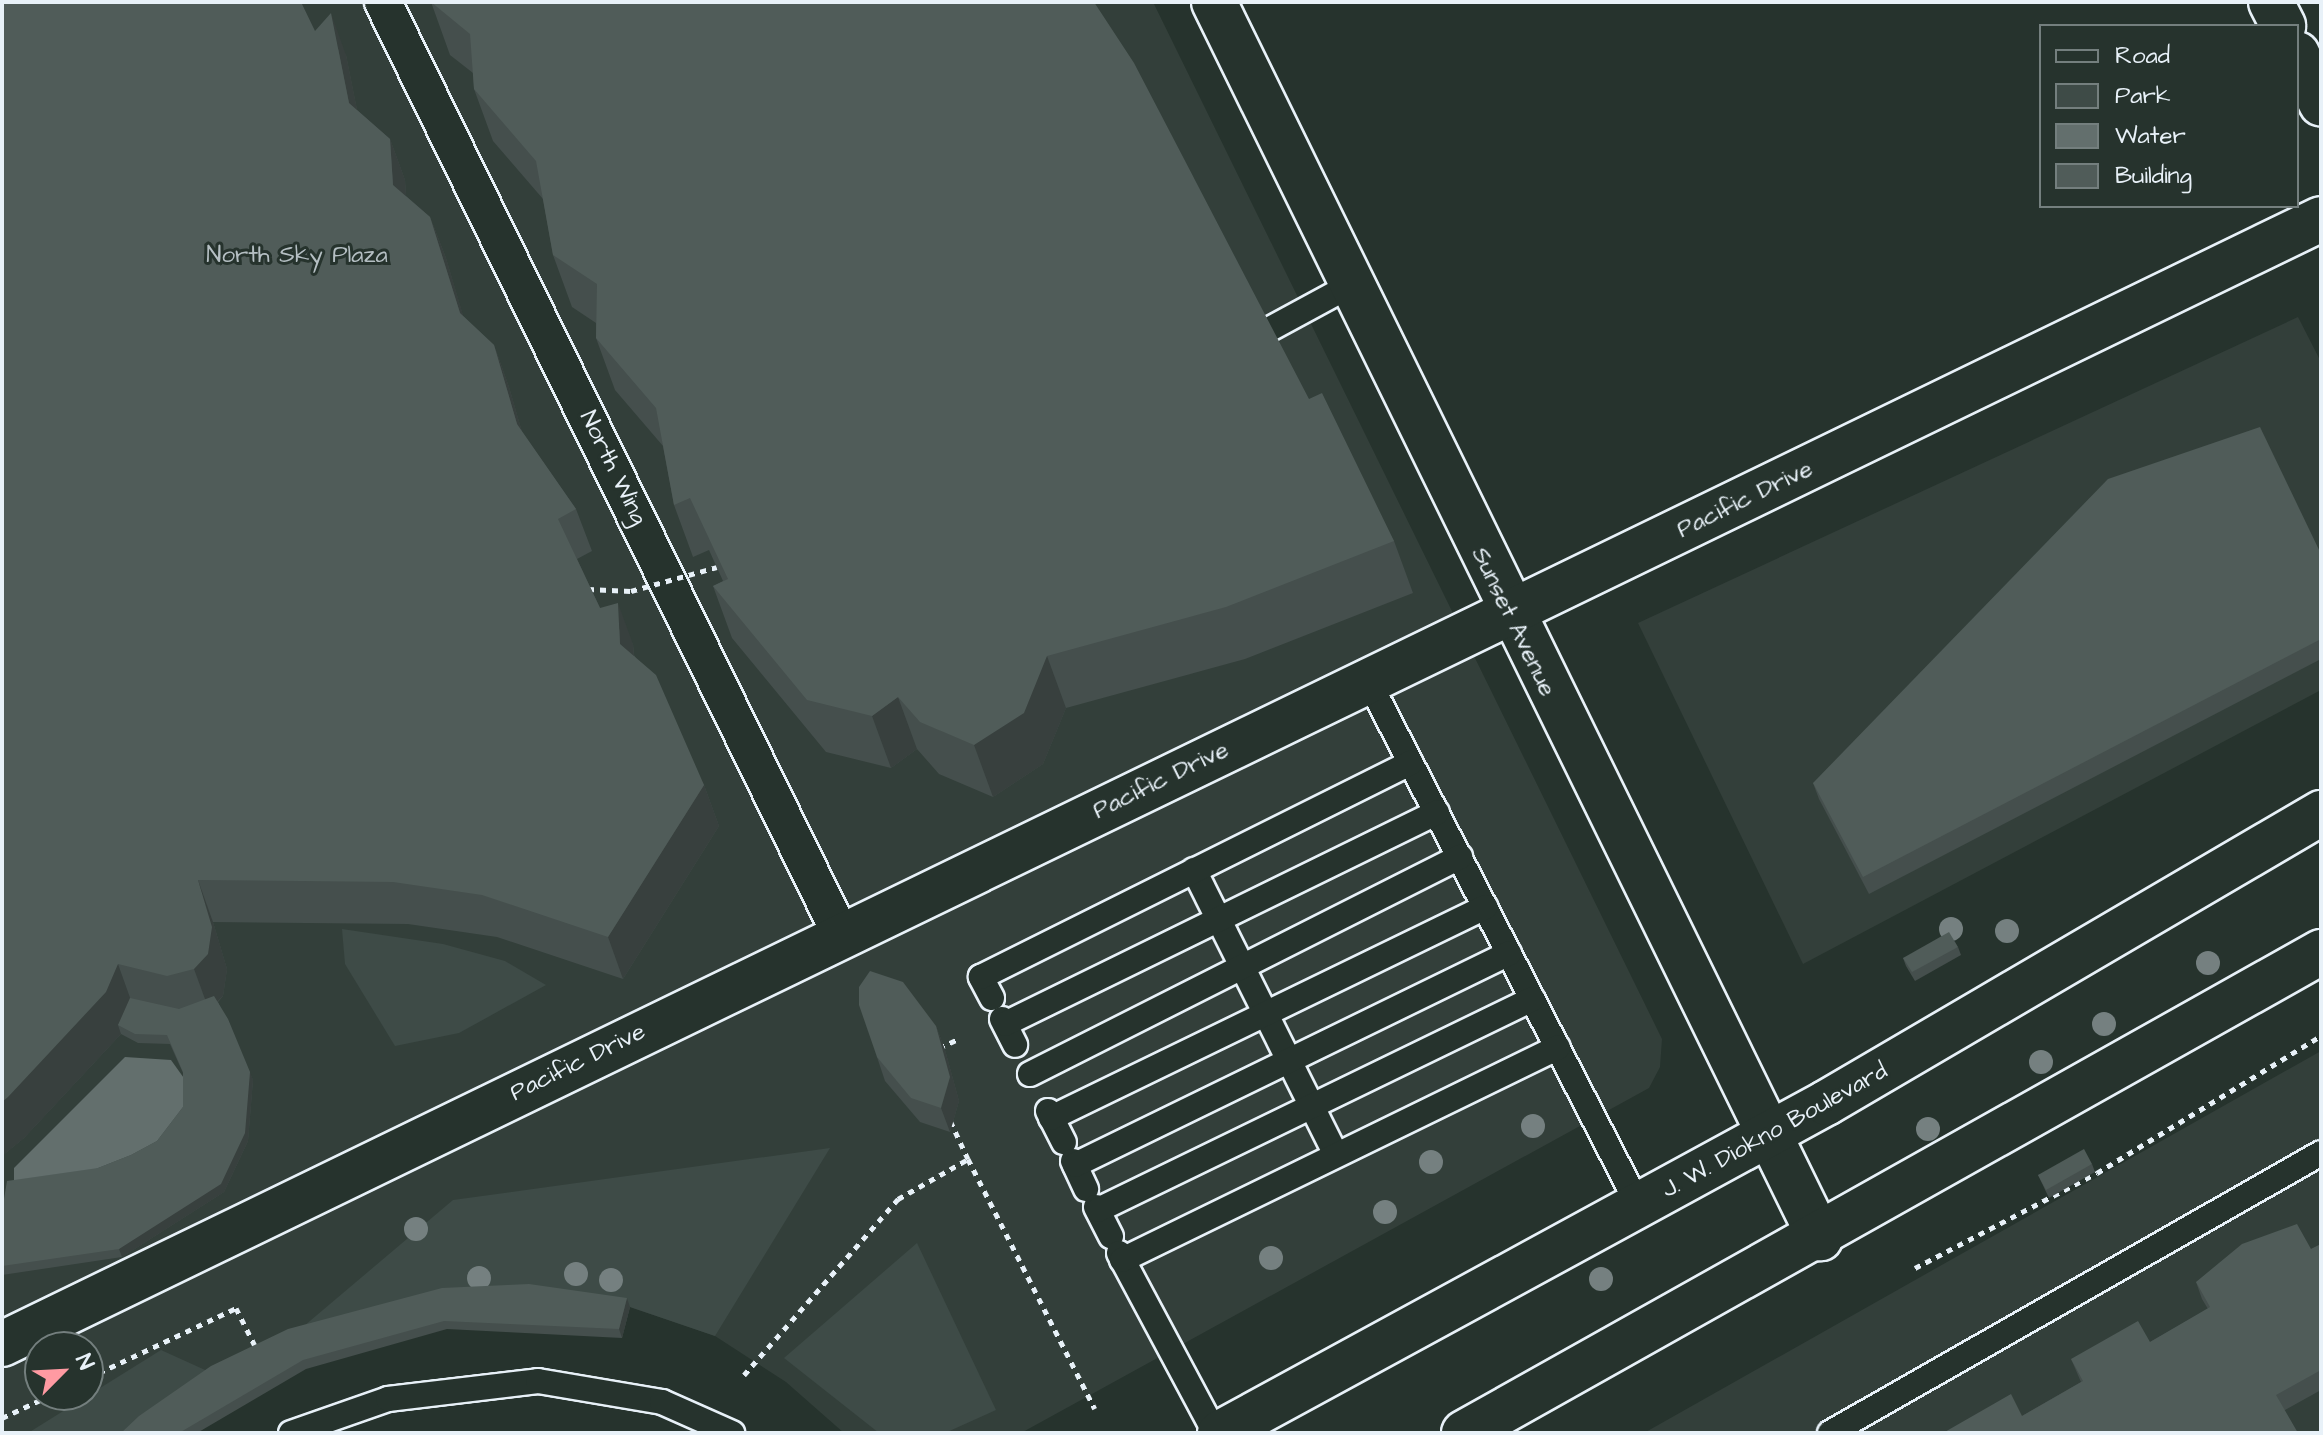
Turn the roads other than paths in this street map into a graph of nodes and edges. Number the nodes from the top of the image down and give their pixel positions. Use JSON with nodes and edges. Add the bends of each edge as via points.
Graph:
{"nodes":[{"id":1,"x":383,"y":2,"type":"edge"},
{"id":2,"x":1214,"y":2,"type":"edge"},
{"id":3,"x":2271,"y":2,"type":"edge"},
{"id":4,"x":2282,"y":24,"type":"edge"},
{"id":5,"x":2299,"y":58,"type":"edge"},
{"id":6,"x":2321,"y":103,"type":"edge"},
{"id":7,"x":2321,"y":219,"type":"edge"},
{"id":8,"x":1351,"y":285,"type":"junction"},
{"id":9,"x":1268,"y":330,"type":"edge"},
{"id":10,"x":1509,"y":614,"type":"junction"},
{"id":11,"x":1369,"y":682,"type":"junction"},
{"id":12,"x":1411,"y":763,"type":"junction"},
{"id":13,"x":1437,"y":812,"type":"junction"},
{"id":14,"x":2321,"y":813,"type":"edge"},
{"id":15,"x":1460,"y":857,"type":"junction"},
{"id":16,"x":1194,"y":870,"type":"junction"},
{"id":17,"x":1485,"y":907,"type":"junction"},
{"id":18,"x":1219,"y":921,"type":"junction"},
{"id":19,"x":841,"y":935,"type":"junction"},
{"id":20,"x":2321,"y":952,"type":"edge"},
{"id":21,"x":1509,"y":953,"type":"junction"},
{"id":22,"x":1242,"y":967,"type":"junction"},
{"id":23,"x":1533,"y":999,"type":"junction"},
{"id":24,"x":1267,"y":1015,"type":"junction"},
{"id":25,"x":1558,"y":1047,"type":"junction"},
{"id":26,"x":1289,"y":1060,"type":"junction"},
{"id":27,"x":1023,"y":1061,"type":"junction"},
{"id":28,"x":1312,"y":1106,"type":"junction"},
{"id":29,"x":1769,"y":1136,"type":"junction"},
{"id":30,"x":2321,"y":1153,"type":"edge"},
{"id":31,"x":1336,"y":1155,"type":"junction"},
{"id":32,"x":1071,"y":1156,"type":"junction"},
{"id":33,"x":1093,"y":1202,"type":"junction"},
{"id":34,"x":1639,"y":1206,"type":"junction"},
{"id":35,"x":1820,"y":1238,"type":"junction"},
{"id":36,"x":1117,"y":1250,"type":"junction"},
{"id":37,"x":2,"y":1344,"type":"edge"},
{"id":38,"x":291,"y":1433,"type":"edge"},
{"id":39,"x":732,"y":1433,"type":"edge"},
{"id":40,"x":1217,"y":1433,"type":"edge"},
{"id":41,"x":1464,"y":1433,"type":"edge"},
{"id":42,"x":1830,"y":1433,"type":"edge"}],
"edges":[{"from":1,"to":19,"type":"street","name":"North Wing"},
{"from":2,"to":8,"type":"street","name":"Sunset Avenue"},
{"from":3,"to":4,"type":"street"},
{"from":5,"to":6,"type":"street"},
{"from":7,"to":10,"type":"street","name":"Pacific Drive"},
{"from":8,"to":9,"type":"lane"},
{"from":8,"to":10,"type":"street","name":"Sunset Avenue"},
{"from":10,"to":11,"type":"street","name":"Pacific Drive"},
{"from":10,"to":29,"type":"street","name":"Sunset Avenue"},
{"from":11,"to":12,"type":"lane"},
{"from":11,"to":19,"type":"street","name":"Pacific Drive"},
{"from":12,"to":13,"type":"lane"},
{"from":12,"to":16,"type":"lane"},
{"from":13,"to":15,"type":"lane"},
{"from":13,"to":18,"type":"lane"},
{"from":14,"to":29,"type":"street","name":"J. W. Diokno Boulevard"},
{"from":15,"to":17,"type":"lane"},
{"from":15,"to":22,"type":"lane"},
{"from":16,"to":18,"type":"lane"},
{"from":16,"to":27,"type":"lane","via":[[981,977]]},
{"from":17,"to":21,"type":"lane"},
{"from":17,"to":24,"type":"lane"},
{"from":18,"to":22,"type":"lane"},
{"from":18,"to":27,"type":"lane"},
{"from":19,"to":37,"type":"street","name":"Pacific Drive"},
{"from":20,"to":35,"type":"street"},
{"from":21,"to":23,"type":"lane"},
{"from":21,"to":26,"type":"lane"},
{"from":22,"to":24,"type":"lane"},
{"from":22,"to":27,"type":"lane"},
{"from":23,"to":25,"type":"lane"},
{"from":23,"to":28,"type":"lane"},
{"from":24,"to":26,"type":"lane"},
{"from":24,"to":27,"type":"lane"},
{"from":25,"to":31,"type":"lane"},
{"from":25,"to":34,"type":"lane"},
{"from":26,"to":28,"type":"lane"},
{"from":26,"to":32,"type":"lane"},
{"from":27,"to":32,"type":"lane"},
{"from":28,"to":31,"type":"lane"},
{"from":28,"to":33,"type":"lane"},
{"from":29,"to":34,"type":"street","name":"J. W. Diokno Boulevard"},
{"from":29,"to":35,"type":"street","name":"Sunset Avenue"},
{"from":30,"to":42,"type":"lane"},
{"from":31,"to":36,"type":"lane"},
{"from":32,"to":33,"type":"lane"},
{"from":33,"to":36,"type":"lane"},
{"from":34,"to":40,"type":"street","name":"J. W. Diokno Boulevard"},
{"from":35,"to":41,"type":"street"},
{"from":36,"to":40,"type":"lane"},
{"from":38,"to":39,"type":"lane","via":[[388,1399],[461,1385],[538,1381],[662,1402]]}]}
